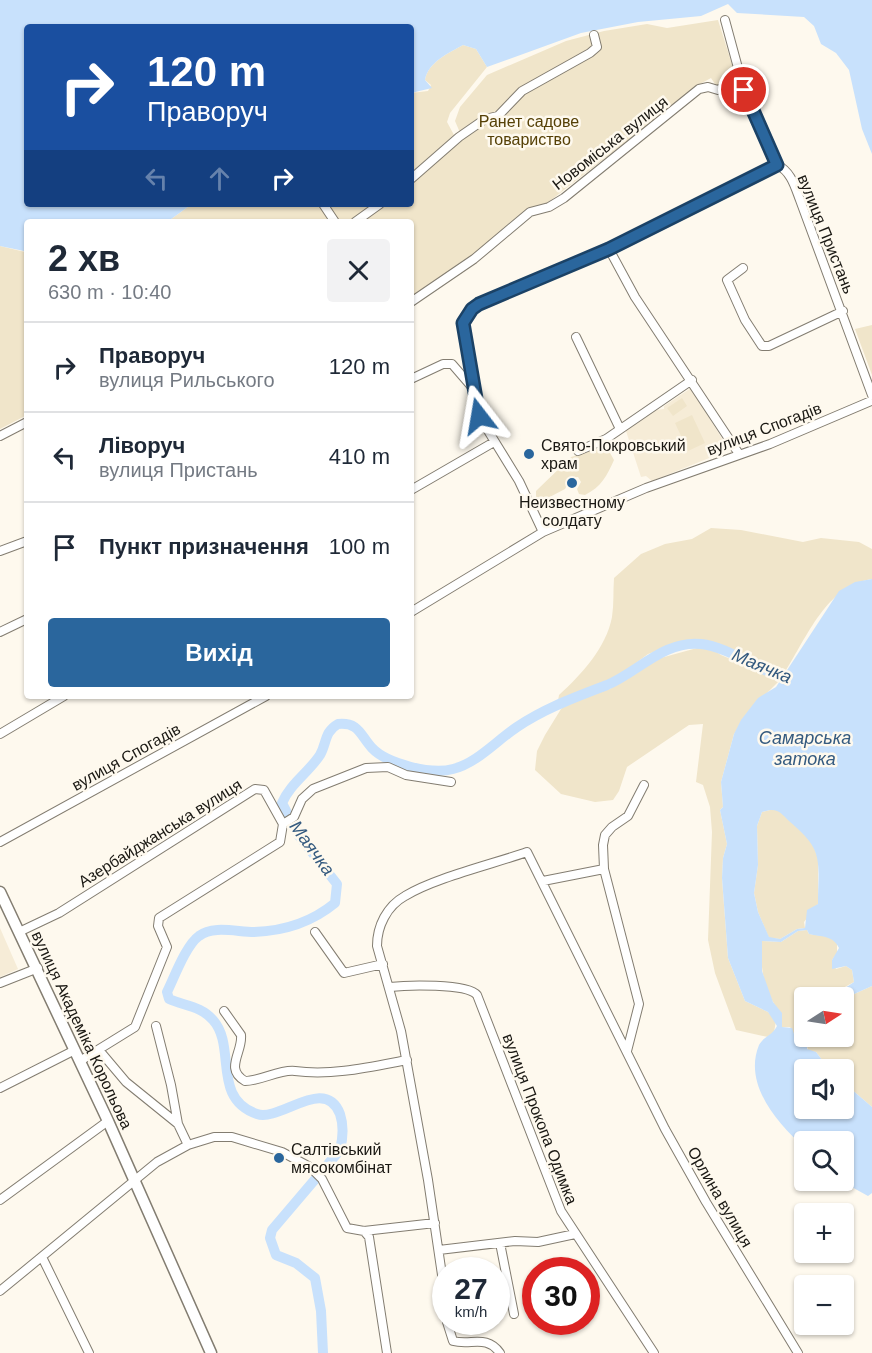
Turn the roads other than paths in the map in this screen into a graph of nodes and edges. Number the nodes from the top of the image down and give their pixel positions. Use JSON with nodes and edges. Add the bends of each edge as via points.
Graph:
{"nodes":[{"id":1,"x":726,"y":20,"type":"dead end"},
{"id":2,"x":594,"y":35,"type":"dead end"},
{"id":3,"x":741,"y":79,"type":"junction"},
{"id":4,"x":777,"y":165,"type":"junction"},
{"id":5,"x":414,"y":176,"type":"edge"},
{"id":6,"x":376,"y":207,"type":"edge"},
{"id":7,"x":359,"y":219,"type":"edge"},
{"id":8,"x":609,"y":249,"type":"junction"},
{"id":9,"x":743,"y":268,"type":"dead end"},
{"id":10,"x":414,"y":300,"type":"edge"},
{"id":11,"x":843,"y":311,"type":"junction"},
{"id":12,"x":576,"y":337,"type":"dead end"},
{"id":13,"x":414,"y":377,"type":"edge"},
{"id":14,"x":692,"y":380,"type":"junction"},
{"id":15,"x":472,"y":387,"type":"junction"},
{"id":16,"x":872,"y":399,"type":"edge"},
{"id":17,"x":24,"y":424,"type":"edge"},
{"id":18,"x":620,"y":429,"type":"junction"},
{"id":19,"x":0,"y":436,"type":"edge"},
{"id":20,"x":494,"y":442,"type":"junction"},
{"id":21,"x":578,"y":451,"type":"dead end"},
{"id":22,"x":739,"y":454,"type":"junction"},
{"id":23,"x":414,"y":488,"type":"edge"},
{"id":24,"x":543,"y":532,"type":"junction"},
{"id":25,"x":24,"y":542,"type":"edge"},
{"id":26,"x":0,"y":551,"type":"edge"},
{"id":27,"x":414,"y":610,"type":"edge"},
{"id":28,"x":24,"y":621,"type":"edge"},
{"id":29,"x":0,"y":633,"type":"edge"},
{"id":30,"x":59,"y":699,"type":"edge"},
{"id":31,"x":261,"y":699,"type":"edge"},
{"id":32,"x":0,"y":734,"type":"edge"},
{"id":33,"x":451,"y":782,"type":"dead end"},
{"id":34,"x":644,"y":785,"type":"dead end"},
{"id":35,"x":288,"y":821,"type":"junction"},
{"id":36,"x":0,"y":842,"type":"edge"},
{"id":37,"x":604,"y":869,"type":"junction"},
{"id":38,"x":543,"y":881,"type":"junction"},
{"id":39,"x":0,"y":892,"type":"edge"},
{"id":40,"x":20,"y":932,"type":"junction"},
{"id":41,"x":315,"y":932,"type":"dead end"},
{"id":42,"x":383,"y":964,"type":"junction"},
{"id":43,"x":38,"y":968,"type":"junction"},
{"id":44,"x":0,"y":983,"type":"edge"},
{"id":45,"x":390,"y":987,"type":"junction"},
{"id":46,"x":224,"y":1011,"type":"dead end"},
{"id":47,"x":156,"y":1026,"type":"dead end"},
{"id":48,"x":75,"y":1050,"type":"junction"},
{"id":49,"x":99,"y":1050,"type":"junction"},
{"id":50,"x":627,"y":1051,"type":"junction"},
{"id":51,"x":406,"y":1060,"type":"junction"},
{"id":52,"x":80,"y":1061,"type":"junction"},
{"id":53,"x":0,"y":1088,"type":"edge"},
{"id":54,"x":108,"y":1121,"type":"junction"},
{"id":55,"x":178,"y":1124,"type":"junction"},
{"id":56,"x":188,"y":1145,"type":"junction"},
{"id":57,"x":135,"y":1181,"type":"junction"},
{"id":58,"x":0,"y":1200,"type":"edge"},
{"id":59,"x":435,"y":1223,"type":"junction"},
{"id":60,"x":364,"y":1231,"type":"junction"},
{"id":61,"x":575,"y":1234,"type":"junction"},
{"id":62,"x":500,"y":1243,"type":"junction"},
{"id":63,"x":439,"y":1250,"type":"junction"},
{"id":64,"x":42,"y":1257,"type":"junction"},
{"id":65,"x":440,"y":1257,"type":"edge"},
{"id":66,"x":0,"y":1292,"type":"edge"},
{"id":67,"x":514,"y":1314,"type":"dead end"},
{"id":68,"x":451,"y":1335,"type":"edge"},
{"id":69,"x":89,"y":1353,"type":"edge"},
{"id":70,"x":211,"y":1353,"type":"edge"},
{"id":71,"x":387,"y":1353,"type":"edge"},
{"id":72,"x":500,"y":1353,"type":"edge"},
{"id":73,"x":654,"y":1353,"type":"edge"},
{"id":74,"x":798,"y":1353,"type":"edge"}],
"edges":[{"from":1,"to":3,"type":"street","name":"вулиця Пристань"},
{"from":2,"to":5,"type":"street","via":[[597,47],[590,53],[522,91],[498,116],[485,119],[459,137]]},
{"from":3,"to":4,"type":"street","name":"вулиця Пристань"},
{"from":3,"to":10,"type":"street","name":"Новоміська вулиця","via":[[718,90],[699,89],[564,198],[530,212],[474,259]]},
{"from":4,"to":8,"type":"street"},
{"from":4,"to":11,"type":"street","name":"вулиця Пристань","via":[[791,177]]},
{"from":6,"to":7,"type":"street"},
{"from":8,"to":14,"type":"street","via":[[634,297]]},
{"from":8,"to":15,"type":"street","via":[[472,309],[463,323]]},
{"from":9,"to":11,"type":"street","via":[[727,280],[762,346]]},
{"from":11,"to":16,"type":"street","name":"вулиця Пристань"},
{"from":12,"to":18,"type":"street"},
{"from":13,"to":15,"type":"street","via":[[452,364]]},
{"from":14,"to":18,"type":"street"},
{"from":14,"to":22,"type":"street"},
{"from":15,"to":20,"type":"street","via":[[479,416]]},
{"from":16,"to":22,"type":"street","name":"вулиця Спогадів"},
{"from":17,"to":19,"type":"street"},
{"from":18,"to":21,"type":"street"},
{"from":20,"to":23,"type":"street"},
{"from":20,"to":24,"type":"street","via":[[519,481]]},
{"from":22,"to":24,"type":"street","name":"вулиця Спогадів"},
{"from":24,"to":27,"type":"street","name":"вулиця Спогадів"},
{"from":25,"to":26,"type":"street"},
{"from":28,"to":29,"type":"street"},
{"from":30,"to":32,"type":"street"},
{"from":31,"to":36,"type":"street","name":"вулиця Спогадів"},
{"from":33,"to":35,"type":"street","via":[[406,775],[388,767],[366,768],[313,789]]},
{"from":34,"to":37,"type":"street","via":[[628,816],[605,835]]},
{"from":35,"to":40,"type":"street","name":"Азербайджанська вулиця","via":[[264,790],[255,789],[69,906]]},
{"from":35,"to":49,"type":"street","via":[[280,842],[159,918],[158,926],[167,947],[135,1027]]},
{"from":37,"to":38,"type":"street"},
{"from":37,"to":50,"type":"street","via":[[639,1004]]},
{"from":38,"to":42,"type":"street","name":"Орлина вулиця","via":[[527,852],[404,896],[385,915],[377,932]]},
{"from":38,"to":50,"type":"street","name":"Орлина вулиця"},
{"from":39,"to":40,"type":"main road","name":"вулиця Академіка Корольова"},
{"from":40,"to":43,"type":"main road","name":"вулиця Академіка Корольова"},
{"from":41,"to":42,"type":"street","via":[[344,973]]},
{"from":42,"to":45,"type":"street"},
{"from":43,"to":44,"type":"street"},
{"from":43,"to":48,"type":"main road","name":"вулиця Академіка Корольова"},
{"from":45,"to":51,"type":"street"},
{"from":45,"to":61,"type":"street","name":"вулиця Прокопа Одимка","via":[[462,989],[477,995],[561,1211]]},
{"from":46,"to":51,"type":"street","via":[[241,1035],[235,1068],[245,1081],[294,1071],[328,1072]]},
{"from":47,"to":55,"type":"street"},
{"from":48,"to":52,"type":"main road","name":"вулиця Академіка Корольова"},
{"from":48,"to":53,"type":"street"},
{"from":49,"to":52,"type":"street"},
{"from":49,"to":55,"type":"street","via":[[126,1082]]},
{"from":50,"to":74,"type":"street","name":"Орлина вулиця","via":[[706,1202]]},
{"from":51,"to":59,"type":"street"},
{"from":52,"to":54,"type":"main road","name":"вулиця Академіка Корольова"},
{"from":54,"to":57,"type":"main road","name":"вулиця Академіка Корольова"},
{"from":54,"to":58,"type":"street"},
{"from":55,"to":56,"type":"street"},
{"from":56,"to":57,"type":"street","via":[[157,1162]]},
{"from":56,"to":60,"type":"street","via":[[214,1137],[232,1137],[282,1152],[319,1176],[346,1228]]},
{"from":57,"to":64,"type":"street"},
{"from":57,"to":70,"type":"main road","name":"вулиця Академіка Корольова"},
{"from":59,"to":60,"type":"street"},
{"from":59,"to":63,"type":"street"},
{"from":60,"to":71,"type":"street","via":[[369,1237]]},
{"from":61,"to":62,"type":"street","via":[[538,1242]]},
{"from":61,"to":73,"type":"street","name":"вулиця Прокопа Одимка"},
{"from":62,"to":63,"type":"street"},
{"from":62,"to":67,"type":"street"},
{"from":63,"to":65,"type":"street"},
{"from":64,"to":66,"type":"street"},
{"from":64,"to":69,"type":"street"},
{"from":68,"to":72,"type":"street","via":[[453,1341],[481,1340]]}]}
